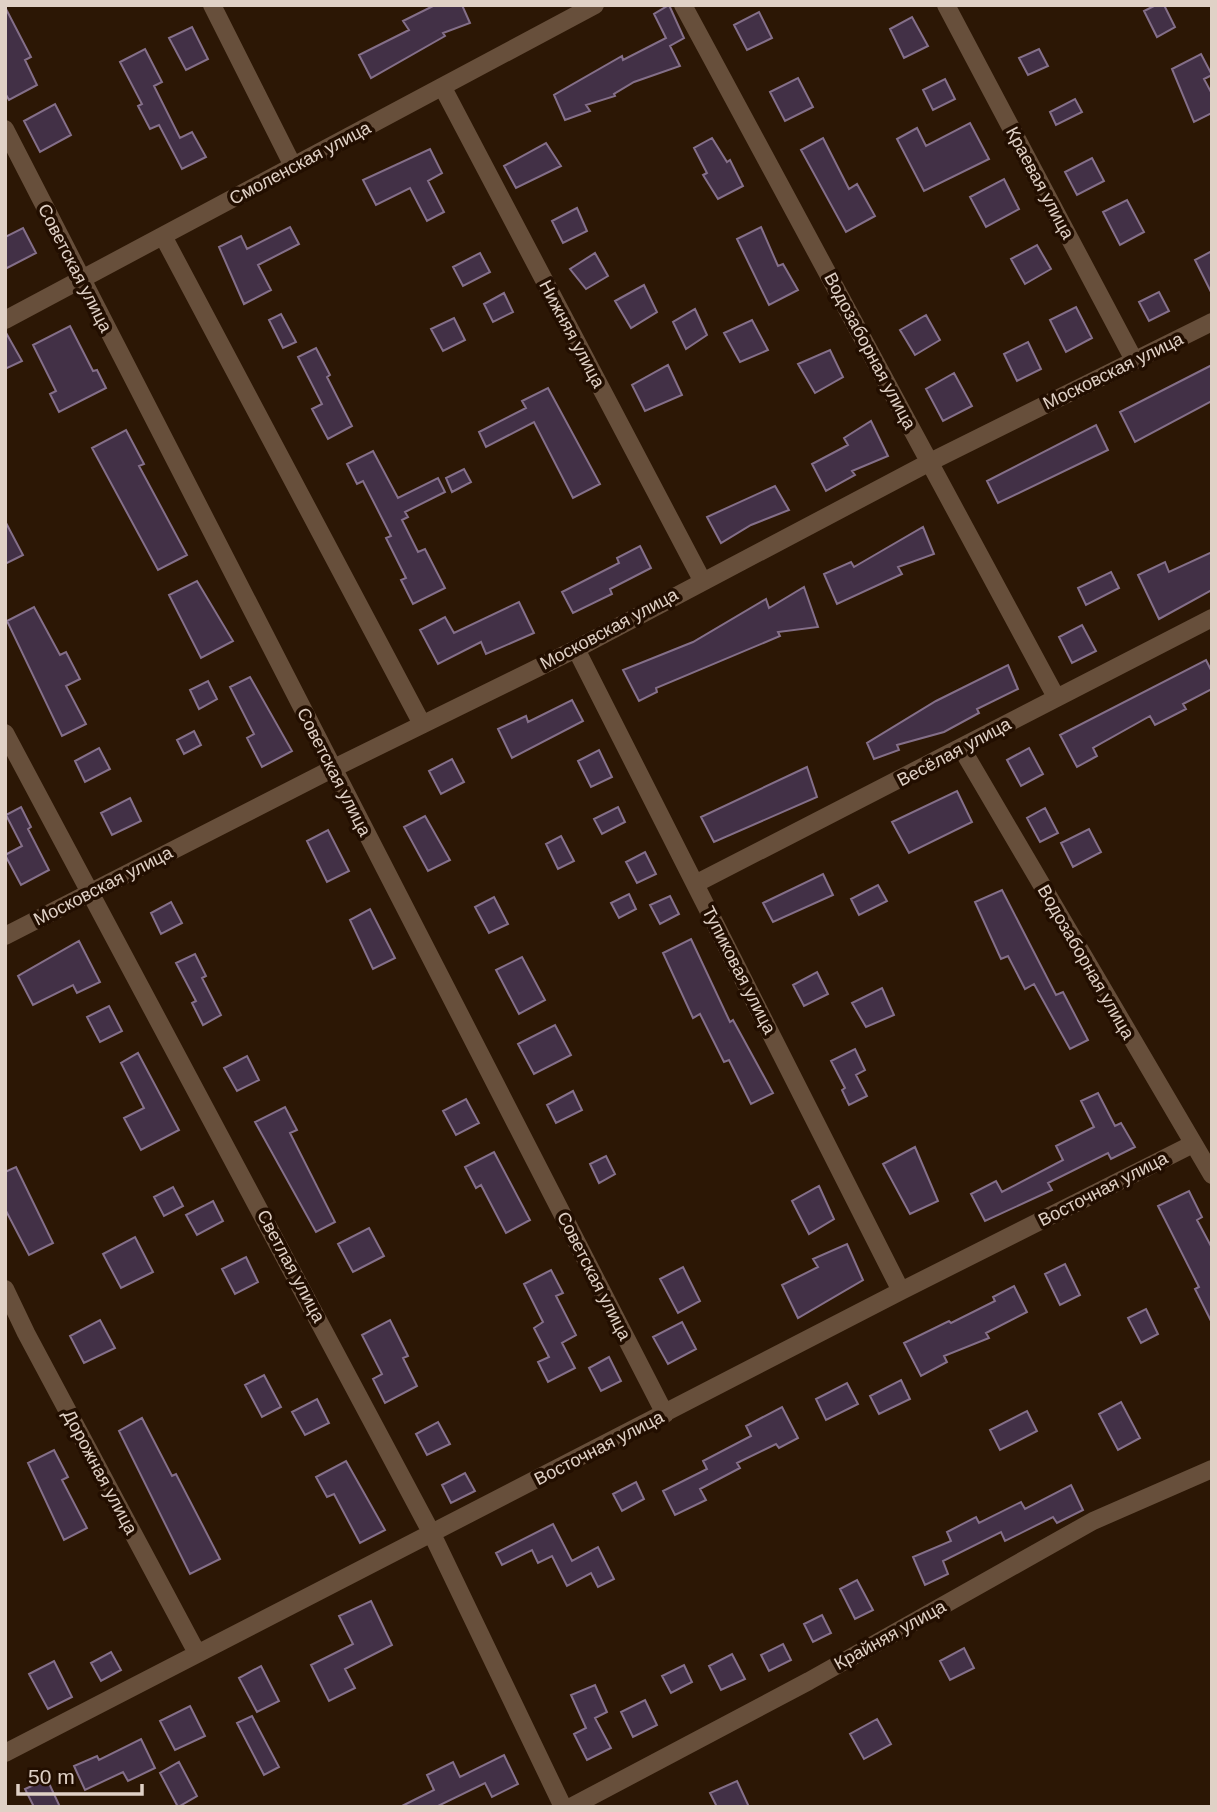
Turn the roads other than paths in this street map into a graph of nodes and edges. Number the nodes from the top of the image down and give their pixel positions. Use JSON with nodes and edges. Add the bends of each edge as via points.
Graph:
{"nodes":[{"id":1,"x":212,"y":5,"type":"edge"},
{"id":2,"x":594,"y":5,"type":"edge"},
{"id":3,"x":683,"y":5,"type":"edge"},
{"id":4,"x":946,"y":5,"type":"edge"},
{"id":5,"x":443,"y":88,"type":"junction"},
{"id":6,"x":5,"y":129,"type":"edge"},
{"id":7,"x":293,"y":166,"type":"junction"},
{"id":8,"x":163,"y":236,"type":"junction"},
{"id":9,"x":81,"y":279,"type":"junction"},
{"id":10,"x":5,"y":320,"type":"edge"},
{"id":11,"x":1212,"y":322,"type":"edge"},
{"id":12,"x":1134,"y":360,"type":"junction"},
{"id":13,"x":930,"y":462,"type":"junction"},
{"id":14,"x":702,"y":580,"type":"junction"},
{"id":15,"x":1212,"y":618,"type":"edge"},
{"id":16,"x":576,"y":649,"type":"junction"},
{"id":17,"x":1056,"y":697,"type":"junction"},
{"id":18,"x":422,"y":724,"type":"junction"},
{"id":19,"x":5,"y":733,"type":"edge"},
{"id":20,"x":962,"y":749,"type":"junction"},
{"id":21,"x":332,"y":769,"type":"junction"},
{"id":22,"x":695,"y":884,"type":"junction"},
{"id":23,"x":92,"y":892,"type":"junction"},
{"id":24,"x":5,"y":936,"type":"edge"},
{"id":25,"x":1193,"y":1144,"type":"junction"},
{"id":26,"x":1212,"y":1175,"type":"edge"},
{"id":27,"x":5,"y":1289,"type":"edge"},
{"id":28,"x":901,"y":1291,"type":"junction"},
{"id":29,"x":665,"y":1414,"type":"junction"},
{"id":30,"x":1212,"y":1469,"type":"edge"},
{"id":31,"x":432,"y":1534,"type":"junction"},
{"id":32,"x":197,"y":1653,"type":"junction"},
{"id":33,"x":5,"y":1753,"type":"edge"},
{"id":34,"x":563,"y":1807,"type":"edge"},
{"id":35,"x":571,"y":1807,"type":"edge"}],
"edges":[{"from":1,"to":7,"type":"street"},
{"from":2,"to":5,"type":"street","name":"Смоленская улица"},
{"from":3,"to":13,"type":"street","name":"Водозаборная улица"},
{"from":4,"to":12,"type":"street","name":"Краевая улица"},
{"from":5,"to":7,"type":"street","name":"Смоленская улица"},
{"from":5,"to":14,"type":"street","name":"Нижняя улица"},
{"from":6,"to":9,"type":"street","name":"Советская улица"},
{"from":7,"to":8,"type":"street","name":"Смоленская улица"},
{"from":8,"to":9,"type":"street","name":"Смоленская улица"},
{"from":8,"to":18,"type":"street"},
{"from":9,"to":10,"type":"street","name":"Смоленская улица"},
{"from":9,"to":21,"type":"street","name":"Советская улица"},
{"from":11,"to":12,"type":"street","name":"Московская улица"},
{"from":12,"to":13,"type":"street","name":"Московская улица"},
{"from":13,"to":14,"type":"street","name":"Московская улица"},
{"from":13,"to":17,"type":"street","name":"Водозаборная улица"},
{"from":14,"to":16,"type":"street","name":"Московская улица"},
{"from":15,"to":17,"type":"street","name":"Весёлая улица"},
{"from":16,"to":18,"type":"street","name":"Московская улица"},
{"from":16,"to":22,"type":"street","name":"Тупиковая улица"},
{"from":17,"to":20,"type":"street","name":"Весёлая улица"},
{"from":18,"to":21,"type":"street","name":"Московская улица"},
{"from":19,"to":23,"type":"street","name":"Светлая улица"},
{"from":20,"to":22,"type":"street","name":"Весёлая улица"},
{"from":20,"to":25,"type":"street","name":"Водозаборная улица"},
{"from":21,"to":23,"type":"street","name":"Московская улица"},
{"from":21,"to":29,"type":"street","name":"Советская улица"},
{"from":22,"to":28,"type":"street","name":"Тупиковая улица"},
{"from":23,"to":24,"type":"street","name":"Московская улица"},
{"from":23,"to":31,"type":"street","name":"Светлая улица"},
{"from":25,"to":26,"type":"street","name":"Водозаборная улица"},
{"from":25,"to":28,"type":"street","name":"Восточная улица"},
{"from":27,"to":32,"type":"street","name":"Дорожная улица"},
{"from":28,"to":29,"type":"street","name":"Восточная улица"},
{"from":29,"to":31,"type":"street","name":"Восточная улица"},
{"from":30,"to":35,"type":"street","name":"Крайняя улица","via":[[1093,1521],[809,1681]]},
{"from":31,"to":32,"type":"street","name":"Восточная улица"},
{"from":31,"to":34,"type":"street","name":"Светлая улица"},
{"from":32,"to":33,"type":"street","name":"Восточная улица"}]}
